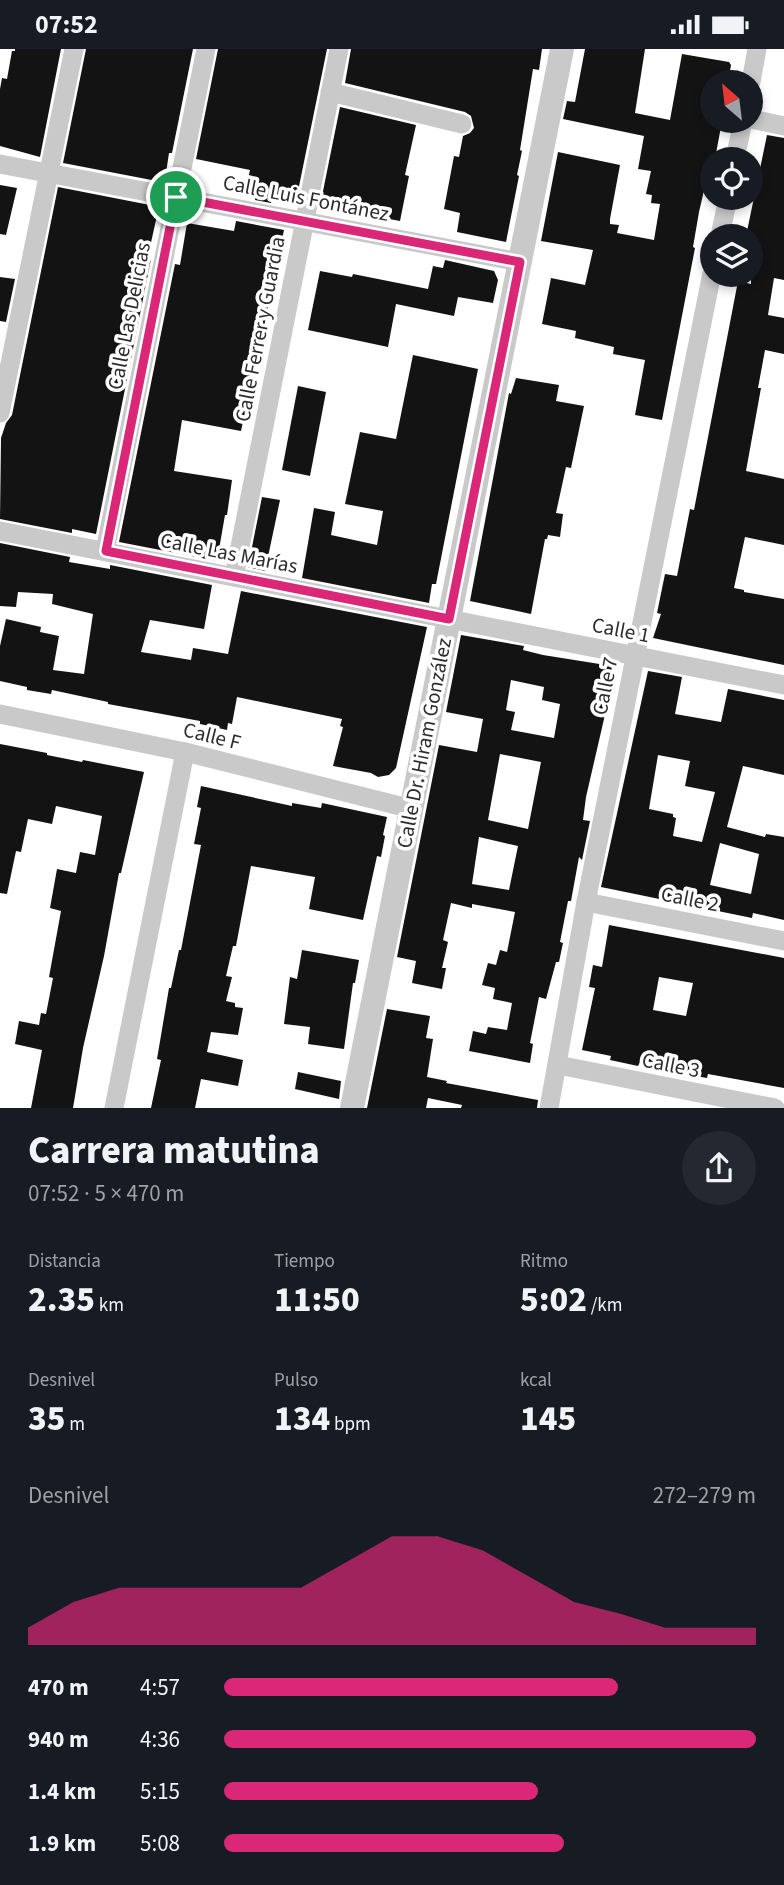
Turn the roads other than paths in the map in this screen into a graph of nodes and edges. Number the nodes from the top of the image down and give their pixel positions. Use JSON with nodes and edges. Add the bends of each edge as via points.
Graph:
{"nodes":[{"id":1,"x":74,"y":49,"type":"edge"},
{"id":2,"x":205,"y":49,"type":"edge"},
{"id":3,"x":339,"y":49,"type":"edge"},
{"id":4,"x":562,"y":49,"type":"edge"},
{"id":5,"x":757,"y":49,"type":"edge"},
{"id":6,"x":753,"y":70,"type":"edge"},
{"id":7,"x":330,"y":92,"type":"junction"},
{"id":8,"x":763,"y":122,"type":"edge"},
{"id":9,"x":462,"y":124,"type":"dead end"},
{"id":10,"x":784,"y":126,"type":"edge"},
{"id":11,"x":0,"y":164,"type":"edge"},
{"id":12,"x":49,"y":174,"type":"junction"},
{"id":13,"x":176,"y":197,"type":"junction"},
{"id":14,"x":304,"y":221,"type":"junction"},
{"id":15,"x":520,"y":262,"type":"junction"},
{"id":16,"x":709,"y":287,"type":"edge"},
{"id":17,"x":0,"y":413,"type":"edge"},
{"id":18,"x":0,"y":531,"type":"edge"},
{"id":19,"x":106,"y":551,"type":"junction"},
{"id":20,"x":234,"y":577,"type":"junction"},
{"id":21,"x":449,"y":619,"type":"junction"},
{"id":22,"x":635,"y":655,"type":"junction"},
{"id":23,"x":784,"y":685,"type":"edge"},
{"id":24,"x":0,"y":714,"type":"edge"},
{"id":25,"x":185,"y":753,"type":"junction"},
{"id":26,"x":412,"y":809,"type":"junction"},
{"id":27,"x":586,"y":902,"type":"junction"},
{"id":28,"x":784,"y":941,"type":"edge"},
{"id":29,"x":558,"y":1065,"type":"junction"},
{"id":30,"x":114,"y":1108,"type":"edge"},
{"id":31,"x":352,"y":1108,"type":"edge"},
{"id":32,"x":549,"y":1108,"type":"edge"},
{"id":33,"x":775,"y":1108,"type":"edge"}],
"edges":[{"from":1,"to":12,"type":"street"},
{"from":2,"to":13,"type":"street","name":"Calle Las Delicias"},
{"from":3,"to":7,"type":"street","name":"Calle Ferrer y Guardia"},
{"from":4,"to":15,"type":"street","name":"Calle Dr. Hiram González"},
{"from":5,"to":6,"type":"street"},
{"from":7,"to":9,"type":"street"},
{"from":7,"to":14,"type":"street","name":"Calle Ferrer y Guardia"},
{"from":8,"to":10,"type":"street"},
{"from":11,"to":12,"type":"street","name":"Calle Luis Fontánez"},
{"from":12,"to":13,"type":"street","name":"Calle Luis Fontánez"},
{"from":12,"to":17,"type":"street"},
{"from":13,"to":14,"type":"street","name":"Calle Luis Fontánez"},
{"from":13,"to":19,"type":"street","name":"Calle Las Delicias"},
{"from":14,"to":15,"type":"street","name":"Calle Luis Fontánez"},
{"from":14,"to":20,"type":"street","name":"Calle Ferrer y Guardia"},
{"from":15,"to":21,"type":"street","name":"Calle Dr. Hiram González"},
{"from":16,"to":22,"type":"street","name":"Calle 7"},
{"from":18,"to":19,"type":"street","name":"Calle Las Marías"},
{"from":19,"to":20,"type":"street","name":"Calle Las Marías"},
{"from":20,"to":21,"type":"street","name":"Calle Las Marías"},
{"from":21,"to":22,"type":"street","name":"Calle 1"},
{"from":21,"to":26,"type":"street","name":"Calle Dr. Hiram González"},
{"from":22,"to":23,"type":"street","name":"Calle 1"},
{"from":22,"to":27,"type":"street","name":"Calle 7"},
{"from":24,"to":25,"type":"street","name":"Calle F"},
{"from":25,"to":26,"type":"street","name":"Calle F"},
{"from":25,"to":30,"type":"street"},
{"from":26,"to":31,"type":"street","name":"Calle Dr. Hiram González"},
{"from":27,"to":28,"type":"street","name":"Calle 2"},
{"from":27,"to":29,"type":"street","name":"Calle 7"},
{"from":29,"to":32,"type":"street","name":"Calle 7"},
{"from":29,"to":33,"type":"street","name":"Calle 3"}]}
